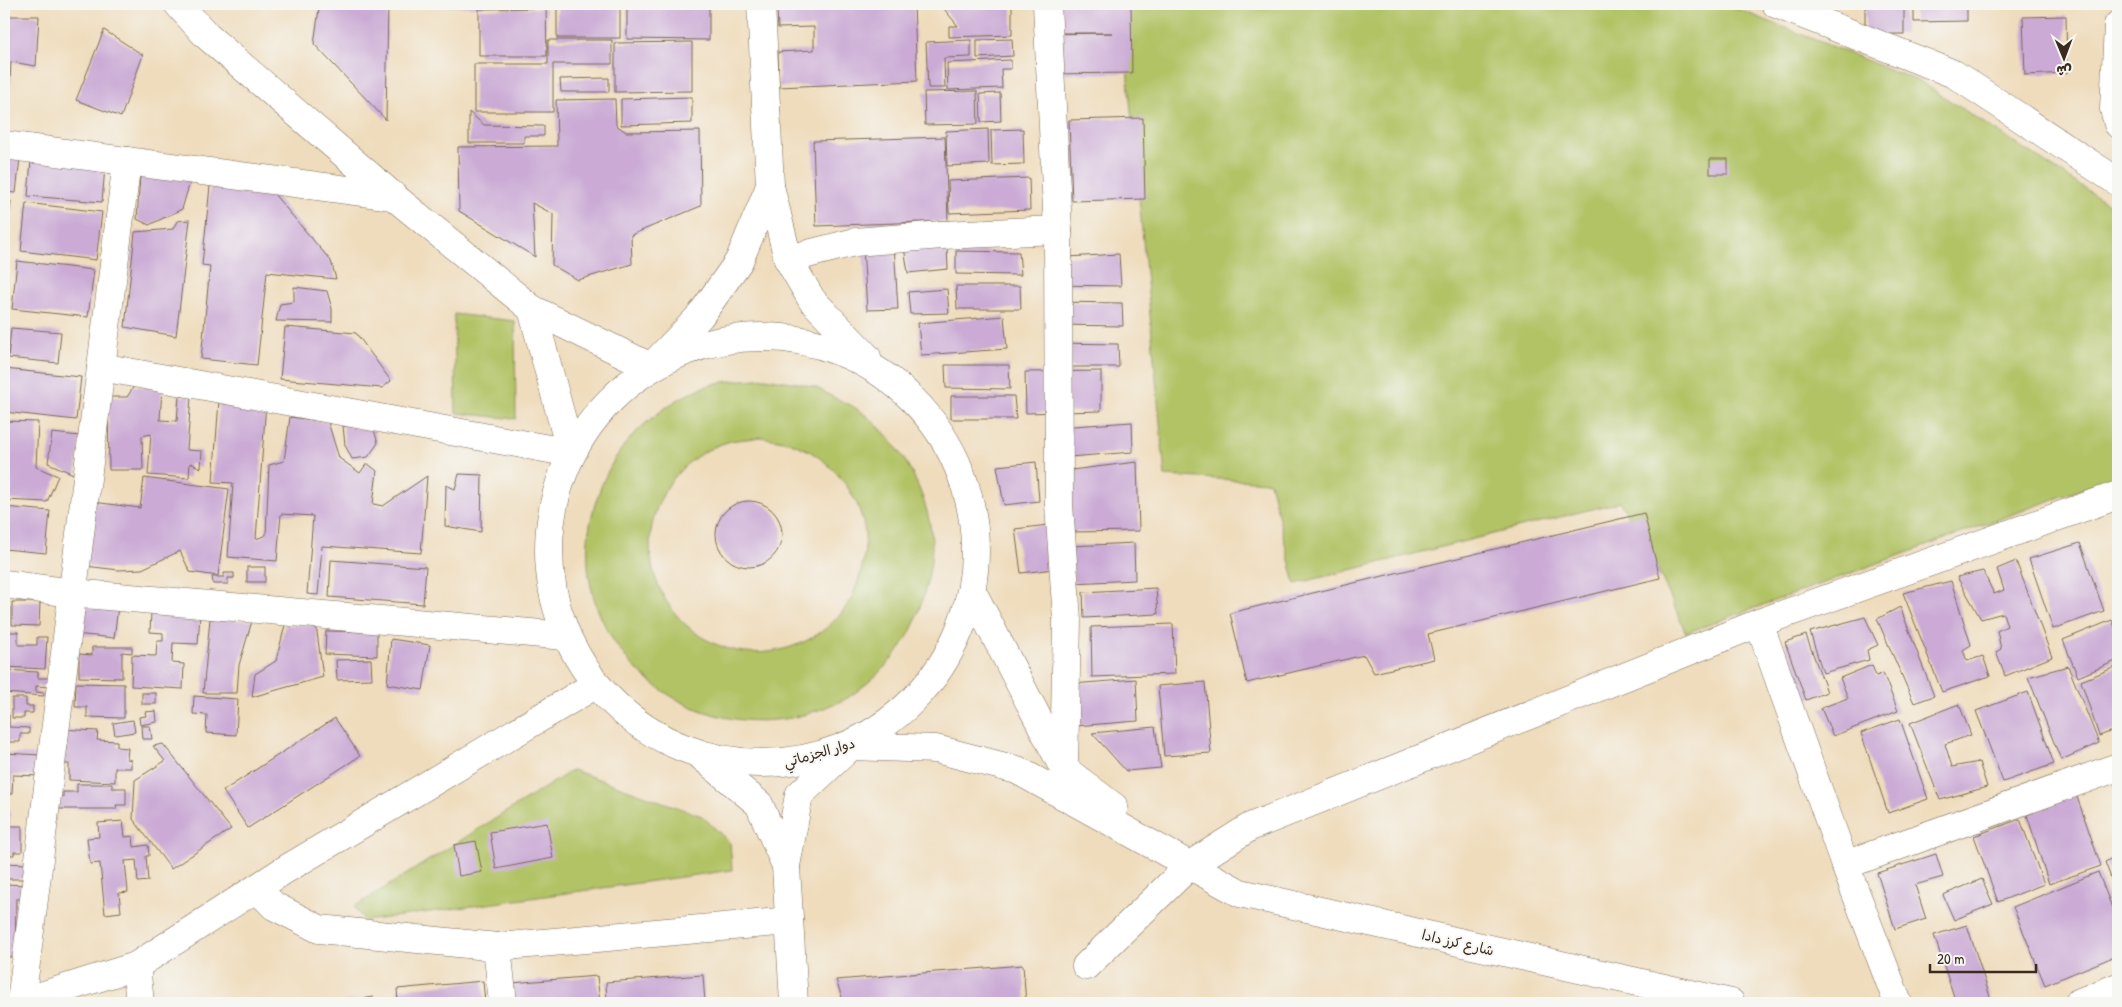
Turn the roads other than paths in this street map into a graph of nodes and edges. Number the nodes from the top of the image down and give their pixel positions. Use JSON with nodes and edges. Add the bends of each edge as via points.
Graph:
{"nodes":[{"id":1,"x":178,"y":4,"type":"edge"},
{"id":2,"x":761,"y":4,"type":"edge"},
{"id":3,"x":1047,"y":4,"type":"edge"},
{"id":4,"x":1776,"y":4,"type":"edge"},
{"id":5,"x":1828,"y":14,"type":"edge"},
{"id":6,"x":2118,"y":25,"type":"edge"},
{"id":7,"x":2117,"y":114,"type":"edge"},
{"id":8,"x":4,"y":145,"type":"edge"},
{"id":9,"x":127,"y":162,"type":"junction"},
{"id":10,"x":2118,"y":182,"type":"edge"},
{"id":11,"x":770,"y":186,"type":"junction"},
{"id":12,"x":394,"y":196,"type":"junction"},
{"id":13,"x":1058,"y":230,"type":"junction"},
{"id":14,"x":788,"y":259,"type":"junction"},
{"id":15,"x":532,"y":308,"type":"junction"},
{"id":16,"x":101,"y":367,"type":"junction"},
{"id":17,"x":650,"y":367,"type":"junction"},
{"id":18,"x":878,"y":369,"type":"junction"},
{"id":19,"x":571,"y":452,"type":"junction"},
{"id":20,"x":2118,"y":495,"type":"edge"},
{"id":21,"x":4,"y":584,"type":"edge"},
{"id":22,"x":73,"y":593,"type":"junction"},
{"id":23,"x":974,"y":595,"type":"junction"},
{"id":24,"x":1759,"y":622,"type":"junction"},
{"id":25,"x":565,"y":636,"type":"junction"},
{"id":26,"x":595,"y":685,"type":"junction"},
{"id":27,"x":850,"y":746,"type":"junction"},
{"id":28,"x":700,"y":755,"type":"junction"},
{"id":29,"x":2118,"y":767,"type":"edge"},
{"id":30,"x":1064,"y":769,"type":"junction"},
{"id":31,"x":1190,"y":865,"type":"junction"},
{"id":32,"x":786,"y":866,"type":"junction"},
{"id":33,"x":1845,"y":866,"type":"junction"},
{"id":34,"x":257,"y":889,"type":"junction"},
{"id":35,"x":789,"y":921,"type":"junction"},
{"id":36,"x":496,"y":948,"type":"junction"},
{"id":37,"x":136,"y":966,"type":"junction"},
{"id":38,"x":1086,"y":966,"type":"dead end"},
{"id":39,"x":2118,"y":987,"type":"edge"},
{"id":40,"x":20,"y":1003,"type":"edge"},
{"id":41,"x":140,"y":1003,"type":"edge"},
{"id":42,"x":503,"y":1003,"type":"edge"},
{"id":43,"x":794,"y":1003,"type":"edge"},
{"id":44,"x":1731,"y":1003,"type":"edge"},
{"id":45,"x":1898,"y":1003,"type":"edge"},
{"id":46,"x":2078,"y":1003,"type":"edge"}],
"edges":[{"from":1,"to":12,"type":"street","via":[[207,36]]},
{"from":2,"to":11,"type":"street"},
{"from":3,"to":13,"type":"street"},
{"from":4,"to":5,"type":"street"},
{"from":5,"to":10,"type":"street","via":[[1954,74]]},
{"from":6,"to":7,"type":"street"},
{"from":8,"to":9,"type":"street"},
{"from":9,"to":12,"type":"street"},
{"from":9,"to":16,"type":"street"},
{"from":11,"to":14,"type":"street"},
{"from":11,"to":17,"type":"street","via":[[739,261],[700,316]]},
{"from":12,"to":15,"type":"street"},
{"from":13,"to":14,"type":"street","via":[[855,242]]},
{"from":13,"to":30,"type":"street","via":[[1059,505],[1067,620]]},
{"from":14,"to":18,"type":"street","via":[[812,300]]},
{"from":15,"to":17,"type":"street"},
{"from":15,"to":19,"type":"street"},
{"from":16,"to":19,"type":"street"},
{"from":16,"to":22,"type":"street"},
{"from":17,"to":18,"type":"street","name":"دوار الجزماتي","via":[[705,343],[765,335],[824,344]]},
{"from":17,"to":19,"type":"street","name":"دوار الجزماتي","via":[[604,404]]},
{"from":18,"to":23,"type":"street","name":"دوار الجزماتي","via":[[948,440],[978,536]]},
{"from":19,"to":25,"type":"street","name":"دوار الجزماتي","via":[[551,512],[549,575]]},
{"from":20,"to":24,"type":"street"},
{"from":21,"to":22,"type":"street"},
{"from":22,"to":25,"type":"street"},
{"from":22,"to":40,"type":"street"},
{"from":23,"to":27,"type":"street","name":"دوار الجزماتي","via":[[957,642],[930,685],[894,720]]},
{"from":23,"to":30,"type":"street"},
{"from":24,"to":31,"type":"street","via":[[1250,827]]},
{"from":24,"to":33,"type":"street"},
{"from":25,"to":26,"type":"street","name":"دوار الجزماتي"},
{"from":26,"to":28,"type":"street","name":"دوار الجزماتي","via":[[642,728]]},
{"from":26,"to":34,"type":"street"},
{"from":27,"to":28,"type":"street","name":"دوار الجزماتي","via":[[776,764]]},
{"from":27,"to":31,"type":"street","via":[[936,749],[1016,770]]},
{"from":27,"to":32,"type":"street","via":[[799,795]]},
{"from":28,"to":32,"type":"street","via":[[759,804]]},
{"from":29,"to":33,"type":"street"},
{"from":30,"to":31,"type":"street"},
{"from":31,"to":38,"type":"street"},
{"from":31,"to":44,"type":"street","name":"شارع كرز دادا","via":[[1240,893]]},
{"from":32,"to":35,"type":"street"},
{"from":33,"to":45,"type":"street"},
{"from":34,"to":36,"type":"street","via":[[274,906],[319,929]]},
{"from":34,"to":37,"type":"street"},
{"from":35,"to":36,"type":"street"},
{"from":35,"to":43,"type":"street"},
{"from":36,"to":42,"type":"street"},
{"from":37,"to":40,"type":"street"},
{"from":37,"to":41,"type":"street"},
{"from":39,"to":46,"type":"street"}]}
